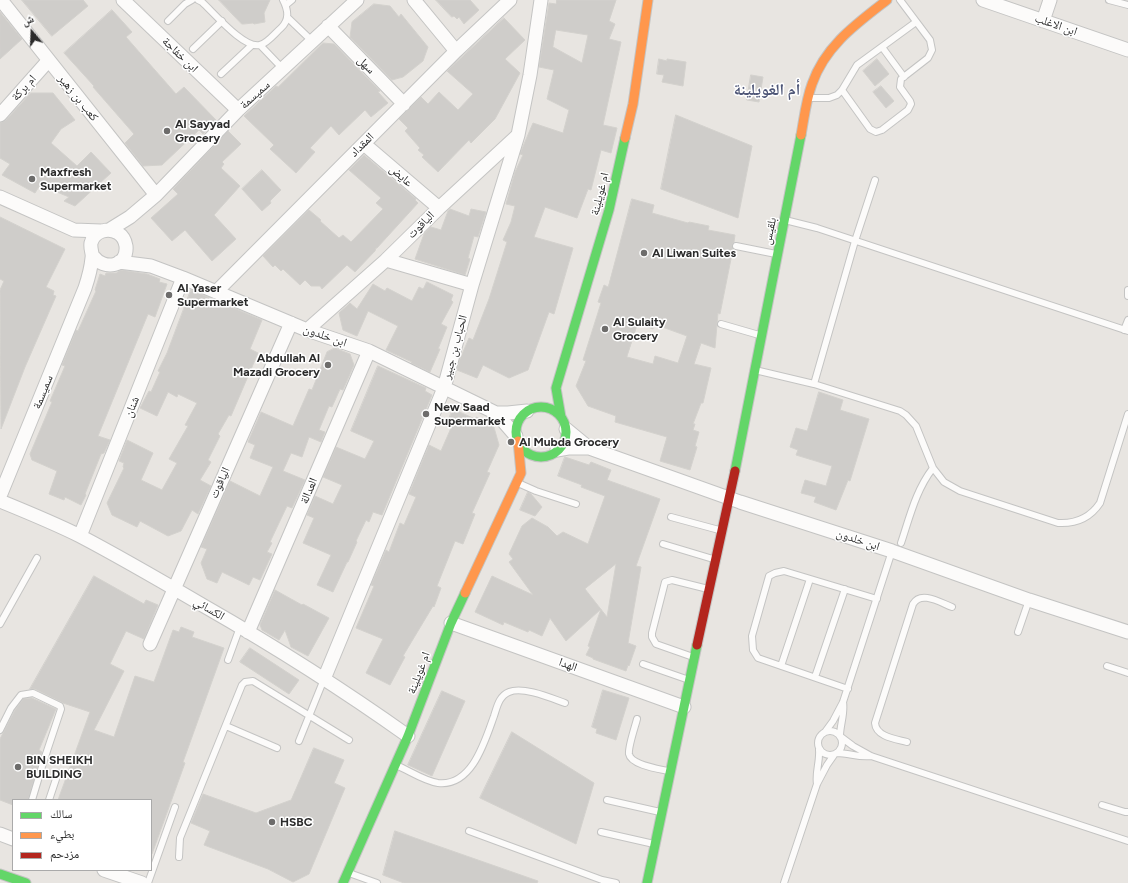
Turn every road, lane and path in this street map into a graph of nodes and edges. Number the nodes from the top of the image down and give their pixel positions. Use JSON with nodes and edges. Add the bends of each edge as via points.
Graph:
{"nodes":[{"id":1,"x":0,"y":0,"type":"edge"},
{"id":2,"x":123,"y":0,"type":"edge"},
{"id":3,"x":192,"y":0,"type":"edge"},
{"id":4,"x":198,"y":0,"type":"edge"},
{"id":5,"x":292,"y":0,"type":"edge"},
{"id":6,"x":356,"y":0,"type":"edge"},
{"id":7,"x":414,"y":0,"type":"edge"},
{"id":8,"x":510,"y":0,"type":"edge"},
{"id":9,"x":541,"y":0,"type":"edge"},
{"id":10,"x":648,"y":0,"type":"edge"},
{"id":11,"x":887,"y":0,"type":"edge"},
{"id":12,"x":900,"y":0,"type":"edge"},
{"id":13,"x":983,"y":0,"type":"edge"},
{"id":14,"x":1050,"y":0,"type":"edge"},
{"id":15,"x":1110,"y":0,"type":"edge"},
{"id":16,"x":284,"y":3,"type":"edge"},
{"id":17,"x":1128,"y":5,"type":"edge"},
{"id":18,"x":288,"y":18,"type":"junction"},
{"id":19,"x":168,"y":21,"type":"dead end"},
{"id":20,"x":222,"y":21,"type":"junction"},
{"id":21,"x":1043,"y":21,"type":"junction"},
{"id":22,"x":916,"y":22,"type":"junction"},
{"id":23,"x":328,"y":26,"type":"junction"},
{"id":24,"x":312,"y":41,"type":"junction"},
{"id":25,"x":252,"y":45,"type":"junction"},
{"id":26,"x":260,"y":45,"type":"junction"},
{"id":27,"x":882,"y":47,"type":"junction"},
{"id":28,"x":193,"y":49,"type":"dead end"},
{"id":29,"x":1128,"y":50,"type":"edge"},
{"id":30,"x":456,"y":51,"type":"junction"},
{"id":31,"x":48,"y":61,"type":"junction"},
{"id":32,"x":283,"y":69,"type":"junction"},
{"id":33,"x":221,"y":74,"type":"dead end"},
{"id":34,"x":904,"y":77,"type":"junction"},
{"id":35,"x":842,"y":90,"type":"junction"},
{"id":36,"x":808,"y":98,"type":"junction"},
{"id":37,"x":404,"y":104,"type":"junction"},
{"id":38,"x":238,"y":110,"type":"junction"},
{"id":39,"x":0,"y":115,"type":"edge"},
{"id":40,"x":518,"y":135,"type":"junction"},
{"id":41,"x":364,"y":144,"type":"junction"},
{"id":42,"x":875,"y":180,"type":"dead end"},
{"id":43,"x":156,"y":195,"type":"junction"},
{"id":44,"x":0,"y":197,"type":"edge"},
{"id":45,"x":439,"y":208,"type":"junction"},
{"id":46,"x":140,"y":210,"type":"junction"},
{"id":47,"x":784,"y":220,"type":"junction"},
{"id":48,"x":74,"y":230,"type":"junction"},
{"id":49,"x":105,"y":231,"type":"junction"},
{"id":50,"x":855,"y":241,"type":"junction"},
{"id":51,"x":125,"y":242,"type":"junction"},
{"id":52,"x":736,"y":246,"type":"dead end"},
{"id":53,"x":92,"y":252,"type":"junction"},
{"id":54,"x":777,"y":255,"type":"junction"},
{"id":55,"x":386,"y":260,"type":"junction"},
{"id":56,"x":114,"y":264,"type":"junction"},
{"id":57,"x":151,"y":266,"type":"junction"},
{"id":58,"x":183,"y":278,"type":"junction"},
{"id":59,"x":472,"y":285,"type":"junction"},
{"id":60,"x":85,"y":288,"type":"junction"},
{"id":61,"x":1128,"y":290,"type":"edge"},
{"id":62,"x":216,"y":292,"type":"junction"},
{"id":63,"x":1128,"y":296,"type":"edge"},
{"id":64,"x":1128,"y":320,"type":"edge"},
{"id":65,"x":290,"y":323,"type":"junction"},
{"id":66,"x":721,"y":324,"type":"dead end"},
{"id":67,"x":307,"y":330,"type":"junction"},
{"id":68,"x":1126,"y":330,"type":"edge"},
{"id":69,"x":761,"y":336,"type":"junction"},
{"id":70,"x":369,"y":351,"type":"junction"},
{"id":71,"x":754,"y":369,"type":"junction"},
{"id":72,"x":814,"y":384,"type":"junction"},
{"id":73,"x":444,"y":388,"type":"junction"},
{"id":74,"x":556,"y":388,"type":"junction"},
{"id":75,"x":532,"y":409,"type":"junction"},
{"id":76,"x":496,"y":413,"type":"junction"},
{"id":77,"x":1128,"y":414,"type":"edge"},
{"id":78,"x":563,"y":423,"type":"junction"},
{"id":79,"x":517,"y":439,"type":"junction"},
{"id":80,"x":589,"y":448,"type":"junction"},
{"id":81,"x":552,"y":453,"type":"junction"},
{"id":82,"x":527,"y":468,"type":"junction"},
{"id":83,"x":933,"y":468,"type":"junction"},
{"id":84,"x":517,"y":482,"type":"junction"},
{"id":85,"x":0,"y":496,"type":"edge"},
{"id":86,"x":729,"y":497,"type":"junction"},
{"id":87,"x":0,"y":501,"type":"edge"},
{"id":88,"x":576,"y":504,"type":"dead end"},
{"id":89,"x":671,"y":517,"type":"dead end"},
{"id":90,"x":722,"y":531,"type":"junction"},
{"id":91,"x":80,"y":536,"type":"junction"},
{"id":92,"x":663,"y":544,"type":"dead end"},
{"id":93,"x":897,"y":547,"type":"junction"},
{"id":94,"x":36,"y":558,"type":"dead end"},
{"id":95,"x":716,"y":559,"type":"junction"},
{"id":96,"x":810,"y":579,"type":"junction"},
{"id":97,"x":175,"y":589,"type":"junction"},
{"id":98,"x":845,"y":589,"type":"junction"},
{"id":99,"x":709,"y":590,"type":"junction"},
{"id":100,"x":877,"y":598,"type":"junction"},
{"id":101,"x":1029,"y":600,"type":"junction"},
{"id":102,"x":952,"y":607,"type":"dead end"},
{"id":103,"x":451,"y":623,"type":"junction"},
{"id":104,"x":0,"y":624,"type":"edge"},
{"id":105,"x":244,"y":629,"type":"junction"},
{"id":106,"x":1018,"y":632,"type":"dead end"},
{"id":107,"x":1128,"y":632,"type":"edge"},
{"id":108,"x":150,"y":644,"type":"dead end"},
{"id":109,"x":695,"y":658,"type":"junction"},
{"id":110,"x":228,"y":660,"type":"dead end"},
{"id":111,"x":643,"y":664,"type":"dead end"},
{"id":112,"x":781,"y":666,"type":"junction"},
{"id":113,"x":1107,"y":666,"type":"dead end"},
{"id":114,"x":1128,"y":672,"type":"edge"},
{"id":115,"x":815,"y":677,"type":"junction"},
{"id":116,"x":324,"y":679,"type":"junction"},
{"id":117,"x":690,"y":680,"type":"junction"},
{"id":118,"x":848,"y":689,"type":"junction"},
{"id":119,"x":843,"y":702,"type":"junction"},
{"id":120,"x":565,"y":703,"type":"dead end"},
{"id":121,"x":684,"y":707,"type":"junction"},
{"id":122,"x":309,"y":716,"type":"junction"},
{"id":123,"x":637,"y":719,"type":"dead end"},
{"id":124,"x":226,"y":726,"type":"junction"},
{"id":125,"x":0,"y":730,"type":"edge"},
{"id":126,"x":825,"y":732,"type":"junction"},
{"id":127,"x":408,"y":736,"type":"junction"},
{"id":128,"x":840,"y":737,"type":"junction"},
{"id":129,"x":349,"y":740,"type":"dead end"},
{"id":130,"x":299,"y":741,"type":"dead end"},
{"id":131,"x":907,"y":742,"type":"dead end"},
{"id":132,"x":277,"y":748,"type":"dead end"},
{"id":133,"x":819,"y":750,"type":"junction"},
{"id":134,"x":836,"y":754,"type":"junction"},
{"id":135,"x":871,"y":756,"type":"junction"},
{"id":136,"x":395,"y":765,"type":"junction"},
{"id":137,"x":670,"y":772,"type":"junction"},
{"id":138,"x":58,"y":773,"type":"dead end"},
{"id":139,"x":817,"y":784,"type":"junction"},
{"id":140,"x":32,"y":799,"type":"edge"},
{"id":141,"x":50,"y":799,"type":"edge"},
{"id":142,"x":607,"y":800,"type":"dead end"},
{"id":143,"x":1102,"y":805,"type":"dead end"},
{"id":144,"x":175,"y":807,"type":"dead end"},
{"id":145,"x":1128,"y":812,"type":"edge"},
{"id":146,"x":662,"y":813,"type":"junction"},
{"id":147,"x":469,"y":831,"type":"dead end"},
{"id":148,"x":601,"y":832,"type":"dead end"},
{"id":149,"x":0,"y":834,"type":"edge"},
{"id":150,"x":12,"y":839,"type":"edge"},
{"id":151,"x":1128,"y":841,"type":"edge"},
{"id":152,"x":655,"y":844,"type":"junction"},
{"id":153,"x":179,"y":857,"type":"dead end"},
{"id":154,"x":107,"y":871,"type":"edge"},
{"id":155,"x":347,"y":873,"type":"junction"},
{"id":156,"x":0,"y":874,"type":"edge"},
{"id":157,"x":26,"y":883,"type":"edge"},
{"id":158,"x":142,"y":883,"type":"edge"},
{"id":159,"x":148,"y":883,"type":"edge"},
{"id":160,"x":343,"y":883,"type":"edge"},
{"id":161,"x":377,"y":883,"type":"edge"},
{"id":162,"x":616,"y":883,"type":"edge"},
{"id":163,"x":647,"y":883,"type":"edge"},
{"id":164,"x":784,"y":883,"type":"edge"}],
"edges":[{"from":1,"to":31,"type":"street","name":"كعب بن زهير"},
{"from":2,"to":38,"type":"street","name":"ابن خفاجة"},
{"from":3,"to":19,"type":"lane"},
{"from":4,"to":20,"type":"lane"},
{"from":5,"to":16,"type":"lane"},
{"from":6,"to":23,"type":"street","name":"سميسمة"},
{"from":7,"to":30,"type":"street"},
{"from":8,"to":30,"type":"street","name":"المقداد"},
{"from":9,"to":40,"type":"street","name":"الحباب بن جبير"},
{"from":10,"to":74,"type":"street","name":"ام غويلينة","via":[[633,104],[610,210]]},
{"from":11,"to":36,"type":"street","name":"بلقيس","via":[[852,27],[828,50],[815,73]]},
{"from":12,"to":22,"type":"lane"},
{"from":13,"to":21,"type":"street","name":"ابن الاغلب"},
{"from":14,"to":21,"type":"street"},
{"from":15,"to":17,"type":"lane"},
{"from":16,"to":18,"type":"lane"},
{"from":18,"to":24,"type":"lane"},
{"from":18,"to":26,"type":"lane","via":[[286,23]]},
{"from":20,"to":25,"type":"lane","via":[[241,40]]},
{"from":20,"to":28,"type":"lane"},
{"from":21,"to":29,"type":"street","name":"ابن الاغلب"},
{"from":22,"to":27,"type":"lane"},
{"from":22,"to":34,"type":"lane","via":[[930,40],[932,50],[928,58]]},
{"from":23,"to":24,"type":"street","name":"سميسمة"},
{"from":23,"to":37,"type":"street","name":"سهل"},
{"from":24,"to":32,"type":"street","name":"سميسمة"},
{"from":25,"to":26,"type":"lane"},
{"from":25,"to":33,"type":"lane"},
{"from":26,"to":32,"type":"lane"},
{"from":27,"to":34,"type":"lane"},
{"from":27,"to":35,"type":"lane","via":[[857,65]]},
{"from":30,"to":37,"type":"street","name":"المقداد"},
{"from":31,"to":39,"type":"street","name":"ام بركة"},
{"from":31,"to":43,"type":"street","name":"كعب بن زهير"},
{"from":32,"to":38,"type":"street","name":"سميسمة"},
{"from":34,"to":35,"type":"lane","via":[[900,87],[910,101],[910,107],[876,132],[870,129]]},
{"from":35,"to":36,"type":"lane","via":[[833,97]]},
{"from":36,"to":47,"type":"street","name":"بلقيس"},
{"from":37,"to":41,"type":"street","name":"المقداد"},
{"from":38,"to":43,"type":"street","name":"سميسمة"},
{"from":40,"to":45,"type":"street","name":"الياقوت"},
{"from":40,"to":59,"type":"street","name":"الحباب بن جبير"},
{"from":41,"to":45,"type":"street","name":"عايض"},
{"from":41,"to":62,"type":"street","name":"المقداد"},
{"from":42,"to":50,"type":"lane"},
{"from":43,"to":46,"type":"street","name":"سميسمة"},
{"from":44,"to":48,"type":"street"},
{"from":45,"to":55,"type":"street","name":"الياقوت"},
{"from":46,"to":49,"type":"street","name":"سميسمة"},
{"from":46,"to":51,"type":"street","name":"سميسمة"},
{"from":47,"to":50,"type":"lane"},
{"from":47,"to":54,"type":"street","name":"بلقيس"},
{"from":48,"to":49,"type":"street"},
{"from":48,"to":53,"type":"street"},
{"from":49,"to":51,"type":"street","via":[[115,231]]},
{"from":49,"to":53,"type":"street","via":[[95,236]]},
{"from":50,"to":68,"type":"lane"},
{"from":50,"to":72,"type":"lane"},
{"from":51,"to":56,"type":"street","via":[[124,257]]},
{"from":51,"to":57,"type":"street","name":"ابن خلدون"},
{"from":52,"to":54,"type":"lane"},
{"from":53,"to":56,"type":"street","via":[[102,264]]},
{"from":53,"to":60,"type":"street","name":"سميسمة"},
{"from":54,"to":69,"type":"street","name":"بلقيس"},
{"from":55,"to":59,"type":"street"},
{"from":55,"to":67,"type":"street","name":"الياقوت"},
{"from":56,"to":57,"type":"street","name":"ابن خلدون"},
{"from":56,"to":60,"type":"street","name":"سميسمة","via":[[96,276]]},
{"from":57,"to":58,"type":"street","name":"ابن خلدون"},
{"from":58,"to":62,"type":"street","name":"ابن خلدون"},
{"from":58,"to":91,"type":"street","name":"شنان"},
{"from":59,"to":73,"type":"street","name":"الحباب بن جبير"},
{"from":60,"to":85,"type":"street","name":"سميسمة"},
{"from":61,"to":63,"type":"lane"},
{"from":62,"to":65,"type":"street","name":"ابن خلدون"},
{"from":64,"to":68,"type":"lane"},
{"from":65,"to":67,"type":"street","name":"ابن خلدون"},
{"from":65,"to":97,"type":"street","name":"الياقوت"},
{"from":66,"to":69,"type":"lane"},
{"from":67,"to":70,"type":"street","name":"ابن خلدون"},
{"from":69,"to":71,"type":"street","name":"بلقيس"},
{"from":70,"to":73,"type":"street","name":"ابن خلدون"},
{"from":70,"to":105,"type":"street","name":"العدالة"},
{"from":71,"to":72,"type":"lane"},
{"from":71,"to":86,"type":"street","name":"بلقيس"},
{"from":72,"to":83,"type":"lane","via":[[894,408],[906,415],[920,433]]},
{"from":73,"to":76,"type":"street","name":"ابن خلدون"},
{"from":73,"to":116,"type":"street","name":"الحباب بن جبير"},
{"from":74,"to":75,"type":"street","name":"ام غويلينة"},
{"from":74,"to":78,"type":"street","name":"ام غويلينة"},
{"from":75,"to":76,"type":"street","name":"ابن خلدون"},
{"from":75,"to":78,"type":"street","via":[[546,407],[554,411]]},
{"from":75,"to":79,"type":"street","via":[[520,418],[516,426]]},
{"from":76,"to":79,"type":"street","name":"ابن خلدون"},
{"from":77,"to":83,"type":"lane","via":[[1100,503],[1091,514],[1072,523],[1058,523],[960,491],[944,482]]},
{"from":78,"to":80,"type":"street","name":"ابن خلدون"},
{"from":78,"to":81,"type":"street","via":[[564,441]]},
{"from":79,"to":81,"type":"street","via":[[523,449],[530,454],[538,456]]},
{"from":79,"to":82,"type":"street","name":"ام غويلينة"},
{"from":80,"to":81,"type":"street","name":"ابن خلدون","via":[[568,448]]},
{"from":80,"to":86,"type":"street","name":"ابن خلدون"},
{"from":81,"to":82,"type":"street"},
{"from":82,"to":84,"type":"street","name":"ام غويلينة"},
{"from":83,"to":93,"type":"lane","via":[[921,486]]},
{"from":84,"to":88,"type":"lane"},
{"from":84,"to":103,"type":"street","name":"ام غويلينة"},
{"from":86,"to":90,"type":"street","name":"بلقيس"},
{"from":86,"to":93,"type":"street","name":"ابن خلدون"},
{"from":87,"to":91,"type":"street","name":"الكسائي"},
{"from":89,"to":90,"type":"lane"},
{"from":90,"to":95,"type":"street","name":"بلقيس"},
{"from":91,"to":97,"type":"street","name":"الكسائي"},
{"from":92,"to":95,"type":"lane"},
{"from":93,"to":100,"type":"lane"},
{"from":93,"to":101,"type":"street","name":"ابن خلدون"},
{"from":94,"to":104,"type":"lane"},
{"from":95,"to":99,"type":"street","name":"بلقيس"},
{"from":96,"to":98,"type":"lane"},
{"from":96,"to":112,"type":"lane"},
{"from":96,"to":112,"type":"lane","via":[[784,572],[769,576],[752,636],[753,650],[758,658]]},
{"from":97,"to":105,"type":"street","name":"الكسائي"},
{"from":97,"to":108,"type":"street","name":"الياقوت"},
{"from":98,"to":100,"type":"lane"},
{"from":98,"to":115,"type":"lane"},
{"from":99,"to":109,"type":"street","name":"بلقيس"},
{"from":99,"to":109,"type":"lane","via":[[672,580],[665,582],[652,633],[653,641],[660,646]]},
{"from":100,"to":118,"type":"lane"},
{"from":101,"to":106,"type":"lane"},
{"from":101,"to":107,"type":"street","name":"ابن خلدون"},
{"from":102,"to":131,"type":"lane","via":[[921,597],[915,601],[911,611],[875,723],[881,734]]},
{"from":103,"to":121,"type":"street","name":"الهدا"},
{"from":103,"to":127,"type":"street","name":"ام غويلينة"},
{"from":105,"to":110,"type":"lane"},
{"from":105,"to":116,"type":"street","name":"الكسائي"},
{"from":109,"to":117,"type":"street","name":"بلقيس"},
{"from":111,"to":117,"type":"lane"},
{"from":112,"to":115,"type":"lane"},
{"from":113,"to":114,"type":"lane"},
{"from":115,"to":118,"type":"lane"},
{"from":116,"to":122,"type":"lane"},
{"from":116,"to":127,"type":"street","name":"الكسائي"},
{"from":117,"to":121,"type":"street","name":"بلقيس"},
{"from":118,"to":119,"type":"lane"},
{"from":119,"to":126,"type":"lane"},
{"from":119,"to":128,"type":"lane"},
{"from":120,"to":136,"type":"lane","via":[[521,690],[509,692],[500,699],[488,734],[472,766],[459,780],[438,783]]},
{"from":121,"to":137,"type":"street","name":"بلقيس"},
{"from":122,"to":124,"type":"lane","via":[[249,680],[242,685]]},
{"from":122,"to":129,"type":"lane"},
{"from":122,"to":130,"type":"lane"},
{"from":123,"to":137,"type":"lane","via":[[629,752],[631,758],[636,762]]},
{"from":124,"to":132,"type":"lane"},
{"from":124,"to":153,"type":"lane","via":[[180,838]]},
{"from":125,"to":140,"type":"lane","via":[[21,695],[33,693],[60,706]]},
{"from":126,"to":128,"type":"lane","via":[[832,731]]},
{"from":126,"to":133,"type":"lane","via":[[818,740]]},
{"from":127,"to":136,"type":"street","name":"ام غويلينة"},
{"from":128,"to":134,"type":"lane","via":[[842,744]]},
{"from":128,"to":135,"type":"lane"},
{"from":133,"to":134,"type":"lane","via":[[828,756]]},
{"from":133,"to":139,"type":"lane"},
{"from":134,"to":135,"type":"lane"},
{"from":134,"to":139,"type":"lane"},
{"from":135,"to":151,"type":"lane"},
{"from":136,"to":155,"type":"street","name":"ام غويلينة"},
{"from":137,"to":146,"type":"street","name":"بلقيس"},
{"from":138,"to":141,"type":"lane"},
{"from":139,"to":164,"type":"lane"},
{"from":142,"to":146,"type":"lane"},
{"from":143,"to":145,"type":"lane"},
{"from":144,"to":159,"type":"lane"},
{"from":146,"to":152,"type":"street","name":"بلقيس"},
{"from":147,"to":162,"type":"lane"},
{"from":148,"to":152,"type":"lane"},
{"from":149,"to":150,"type":"street"},
{"from":152,"to":163,"type":"street","name":"بلقيس"},
{"from":154,"to":158,"type":"street"},
{"from":155,"to":160,"type":"street","name":"ام غويلينة"},
{"from":155,"to":161,"type":"lane"},
{"from":156,"to":157,"type":"street"}]}
